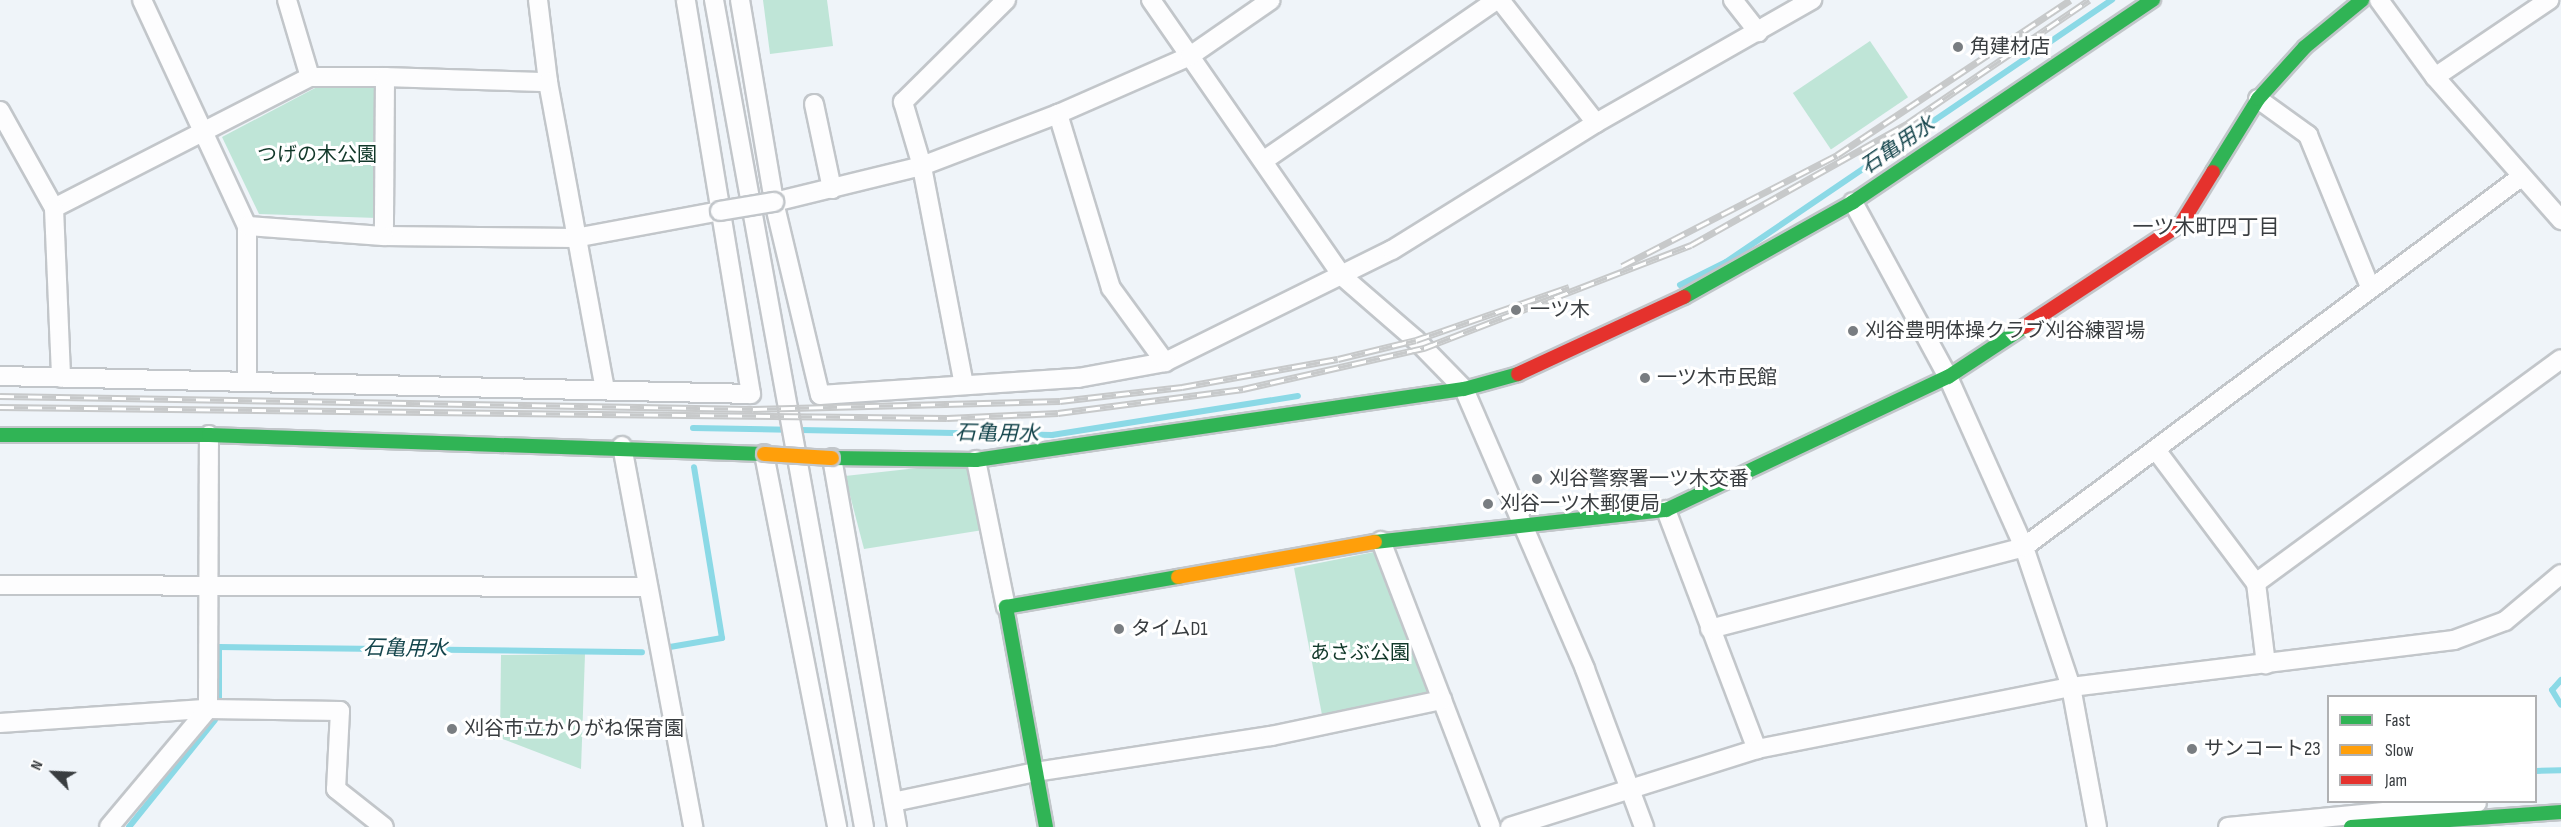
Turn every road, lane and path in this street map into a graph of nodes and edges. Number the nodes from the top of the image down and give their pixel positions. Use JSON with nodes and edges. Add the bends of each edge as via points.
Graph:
{"nodes":[{"id":1,"x":142,"y":0,"type":"edge"},
{"id":2,"x":287,"y":0,"type":"edge"},
{"id":3,"x":538,"y":0,"type":"edge"},
{"id":4,"x":686,"y":0,"type":"edge"},
{"id":5,"x":714,"y":0,"type":"edge"},
{"id":6,"x":740,"y":0,"type":"edge"},
{"id":7,"x":1006,"y":0,"type":"edge"},
{"id":8,"x":1151,"y":0,"type":"edge"},
{"id":9,"x":1271,"y":0,"type":"edge"},
{"id":10,"x":1498,"y":0,"type":"edge"},
{"id":11,"x":1733,"y":0,"type":"edge"},
{"id":12,"x":1812,"y":0,"type":"edge"},
{"id":13,"x":2153,"y":0,"type":"edge"},
{"id":14,"x":2361,"y":0,"type":"edge"},
{"id":15,"x":2379,"y":0,"type":"edge"},
{"id":16,"x":2549,"y":0,"type":"edge"},
{"id":17,"x":1758,"y":32,"type":"junction"},
{"id":18,"x":1190,"y":56,"type":"junction"},
{"id":19,"x":310,"y":77,"type":"junction"},
{"id":20,"x":385,"y":77,"type":"junction"},
{"id":21,"x":2435,"y":77,"type":"junction"},
{"id":22,"x":548,"y":82,"type":"junction"},
{"id":23,"x":2258,"y":99,"type":"junction"},
{"id":24,"x":814,"y":104,"type":"dead end"},
{"id":25,"x":0,"y":111,"type":"edge"},
{"id":26,"x":1058,"y":114,"type":"junction"},
{"id":27,"x":1596,"y":123,"type":"junction"},
{"id":28,"x":204,"y":132,"type":"junction"},
{"id":29,"x":1263,"y":161,"type":"junction"},
{"id":30,"x":922,"y":166,"type":"junction"},
{"id":31,"x":2521,"y":177,"type":"junction"},
{"id":32,"x":832,"y":189,"type":"junction"},
{"id":33,"x":774,"y":202,"type":"junction"},
{"id":34,"x":1853,"y":202,"type":"junction"},
{"id":35,"x":54,"y":208,"type":"junction"},
{"id":36,"x":720,"y":211,"type":"junction"},
{"id":37,"x":2561,"y":220,"type":"edge"},
{"id":38,"x":247,"y":226,"type":"junction"},
{"id":39,"x":384,"y":236,"type":"junction"},
{"id":40,"x":575,"y":238,"type":"junction"},
{"id":41,"x":1342,"y":276,"type":"junction"},
{"id":42,"x":2370,"y":287,"type":"junction"},
{"id":43,"x":2561,"y":359,"type":"edge"},
{"id":44,"x":1165,"y":362,"type":"junction"},
{"id":45,"x":0,"y":376,"type":"edge"},
{"id":46,"x":1948,"y":377,"type":"junction"},
{"id":47,"x":61,"y":378,"type":"junction"},
{"id":48,"x":247,"y":378,"type":"junction"},
{"id":49,"x":964,"y":385,"type":"junction"},
{"id":50,"x":1464,"y":389,"type":"junction"},
{"id":51,"x":605,"y":390,"type":"junction"},
{"id":52,"x":0,"y":435,"type":"edge"},
{"id":53,"x":209,"y":435,"type":"junction"},
{"id":54,"x":622,"y":446,"type":"junction"},
{"id":55,"x":2156,"y":450,"type":"junction"},
{"id":56,"x":764,"y":454,"type":"junction"},
{"id":57,"x":832,"y":458,"type":"junction"},
{"id":58,"x":976,"y":460,"type":"junction"},
{"id":59,"x":1666,"y":510,"type":"junction"},
{"id":60,"x":1525,"y":527,"type":"junction"},
{"id":61,"x":1381,"y":541,"type":"junction"},
{"id":62,"x":2024,"y":547,"type":"junction"},
{"id":63,"x":2561,"y":574,"type":"edge"},
{"id":64,"x":2256,"y":583,"type":"junction"},
{"id":65,"x":0,"y":585,"type":"edge"},
{"id":66,"x":210,"y":585,"type":"junction"},
{"id":67,"x":645,"y":587,"type":"junction"},
{"id":68,"x":1006,"y":607,"type":"junction"},
{"id":69,"x":1710,"y":629,"type":"junction"},
{"id":70,"x":2266,"y":664,"type":"junction"},
{"id":71,"x":2071,"y":687,"type":"junction"},
{"id":72,"x":1442,"y":700,"type":"junction"},
{"id":73,"x":208,"y":709,"type":"junction"},
{"id":74,"x":0,"y":723,"type":"edge"},
{"id":75,"x":1757,"y":749,"type":"junction"},
{"id":76,"x":1035,"y":772,"type":"junction"},
{"id":77,"x":1630,"y":788,"type":"junction"},
{"id":78,"x":2561,"y":801,"type":"edge"},
{"id":79,"x":893,"y":802,"type":"junction"},
{"id":80,"x":2537,"y":802,"type":"edge"},
{"id":81,"x":2477,"y":803,"type":"edge"},
{"id":82,"x":2561,"y":812,"type":"edge"},
{"id":83,"x":379,"y":825,"type":"edge"},
{"id":84,"x":109,"y":827,"type":"edge"},
{"id":85,"x":693,"y":827,"type":"edge"},
{"id":86,"x":837,"y":827,"type":"edge"},
{"id":87,"x":864,"y":827,"type":"edge"},
{"id":88,"x":897,"y":827,"type":"edge"},
{"id":89,"x":1046,"y":827,"type":"edge"},
{"id":90,"x":1491,"y":827,"type":"edge"},
{"id":91,"x":1510,"y":827,"type":"edge"},
{"id":92,"x":1644,"y":827,"type":"edge"},
{"id":93,"x":2097,"y":827,"type":"edge"},
{"id":94,"x":2228,"y":827,"type":"edge"},
{"id":95,"x":2351,"y":827,"type":"edge"}],
"edges":[{"from":1,"to":28,"type":"street"},
{"from":2,"to":19,"type":"street"},
{"from":3,"to":22,"type":"street"},
{"from":4,"to":36,"type":"street"},
{"from":5,"to":87,"type":"street"},
{"from":6,"to":33,"type":"street"},
{"from":7,"to":30,"type":"street","via":[[903,102]]},
{"from":8,"to":18,"type":"street"},
{"from":9,"to":18,"type":"street"},
{"from":10,"to":27,"type":"street"},
{"from":10,"to":29,"type":"street"},
{"from":11,"to":17,"type":"street"},
{"from":12,"to":17,"type":"street"},
{"from":13,"to":34,"type":"main road"},
{"from":14,"to":23,"type":"main road","via":[[2305,47]]},
{"from":15,"to":21,"type":"street"},
{"from":16,"to":21,"type":"street"},
{"from":17,"to":27,"type":"street"},
{"from":18,"to":26,"type":"street"},
{"from":18,"to":29,"type":"street"},
{"from":19,"to":20,"type":"street"},
{"from":19,"to":28,"type":"street"},
{"from":20,"to":22,"type":"street"},
{"from":20,"to":39,"type":"street"},
{"from":21,"to":31,"type":"street"},
{"from":22,"to":40,"type":"street"},
{"from":23,"to":42,"type":"street","via":[[2308,135]]},
{"from":23,"to":46,"type":"main road","via":[[2181,224]]},
{"from":24,"to":32,"type":"street"},
{"from":25,"to":35,"type":"street"},
{"from":26,"to":30,"type":"street"},
{"from":26,"to":44,"type":"street","via":[[1111,288]]},
{"from":27,"to":41,"type":"street"},
{"from":28,"to":35,"type":"street"},
{"from":28,"to":38,"type":"street"},
{"from":29,"to":41,"type":"street"},
{"from":30,"to":32,"type":"street"},
{"from":30,"to":49,"type":"street"},
{"from":31,"to":37,"type":"street"},
{"from":31,"to":42,"type":"street"},
{"from":32,"to":33,"type":"street"},
{"from":33,"to":36,"type":"street","bridge":true},
{"from":33,"to":49,"type":"street","via":[[820,395]]},
{"from":34,"to":46,"type":"street"},
{"from":34,"to":50,"type":"main road","via":[[1724,279],[1574,352]]},
{"from":35,"to":47,"type":"street"},
{"from":36,"to":40,"type":"street"},
{"from":36,"to":51,"type":"street","via":[[751,394]]},
{"from":38,"to":39,"type":"street"},
{"from":38,"to":48,"type":"street"},
{"from":39,"to":40,"type":"street"},
{"from":40,"to":51,"type":"street"},
{"from":41,"to":44,"type":"street"},
{"from":41,"to":50,"type":"street","via":[[1416,340]]},
{"from":42,"to":55,"type":"street"},
{"from":43,"to":64,"type":"street"},
{"from":44,"to":49,"type":"street","via":[[1078,378]]},
{"from":45,"to":47,"type":"street"},
{"from":46,"to":59,"type":"main road"},
{"from":46,"to":62,"type":"street"},
{"from":47,"to":48,"type":"street"},
{"from":48,"to":51,"type":"street"},
{"from":50,"to":58,"type":"main road"},
{"from":50,"to":60,"type":"street"},
{"from":52,"to":53,"type":"main road"},
{"from":53,"to":54,"type":"main road"},
{"from":53,"to":66,"type":"street"},
{"from":54,"to":56,"type":"main road"},
{"from":54,"to":67,"type":"street"},
{"from":55,"to":62,"type":"street"},
{"from":55,"to":64,"type":"street"},
{"from":56,"to":57,"type":"main road","bridge":true},
{"from":56,"to":86,"type":"street"},
{"from":57,"to":58,"type":"main road"},
{"from":57,"to":79,"type":"street"},
{"from":58,"to":68,"type":"street"},
{"from":59,"to":60,"type":"main road"},
{"from":59,"to":69,"type":"street"},
{"from":60,"to":61,"type":"main road"},
{"from":60,"to":77,"type":"street"},
{"from":61,"to":68,"type":"main road"},
{"from":61,"to":72,"type":"street"},
{"from":62,"to":69,"type":"street"},
{"from":62,"to":71,"type":"street"},
{"from":63,"to":70,"type":"street","via":[[2505,621],[2454,640]]},
{"from":64,"to":70,"type":"street"},
{"from":65,"to":66,"type":"street"},
{"from":66,"to":67,"type":"street"},
{"from":66,"to":73,"type":"street"},
{"from":67,"to":85,"type":"street"},
{"from":68,"to":76,"type":"main road"},
{"from":69,"to":75,"type":"street"},
{"from":70,"to":71,"type":"street"},
{"from":71,"to":75,"type":"street"},
{"from":71,"to":93,"type":"street"},
{"from":72,"to":76,"type":"street","via":[[1271,736]]},
{"from":72,"to":90,"type":"street"},
{"from":73,"to":74,"type":"street"},
{"from":73,"to":83,"type":"street","via":[[340,711],[336,789]]},
{"from":73,"to":84,"type":"street"},
{"from":75,"to":77,"type":"street"},
{"from":76,"to":79,"type":"street"},
{"from":76,"to":89,"type":"main road"},
{"from":77,"to":91,"type":"street"},
{"from":77,"to":92,"type":"street"},
{"from":78,"to":80,"type":"street"},
{"from":79,"to":88,"type":"street"},
{"from":81,"to":94,"type":"street","via":[[2435,804]]},
{"from":82,"to":95,"type":"main road"}]}
